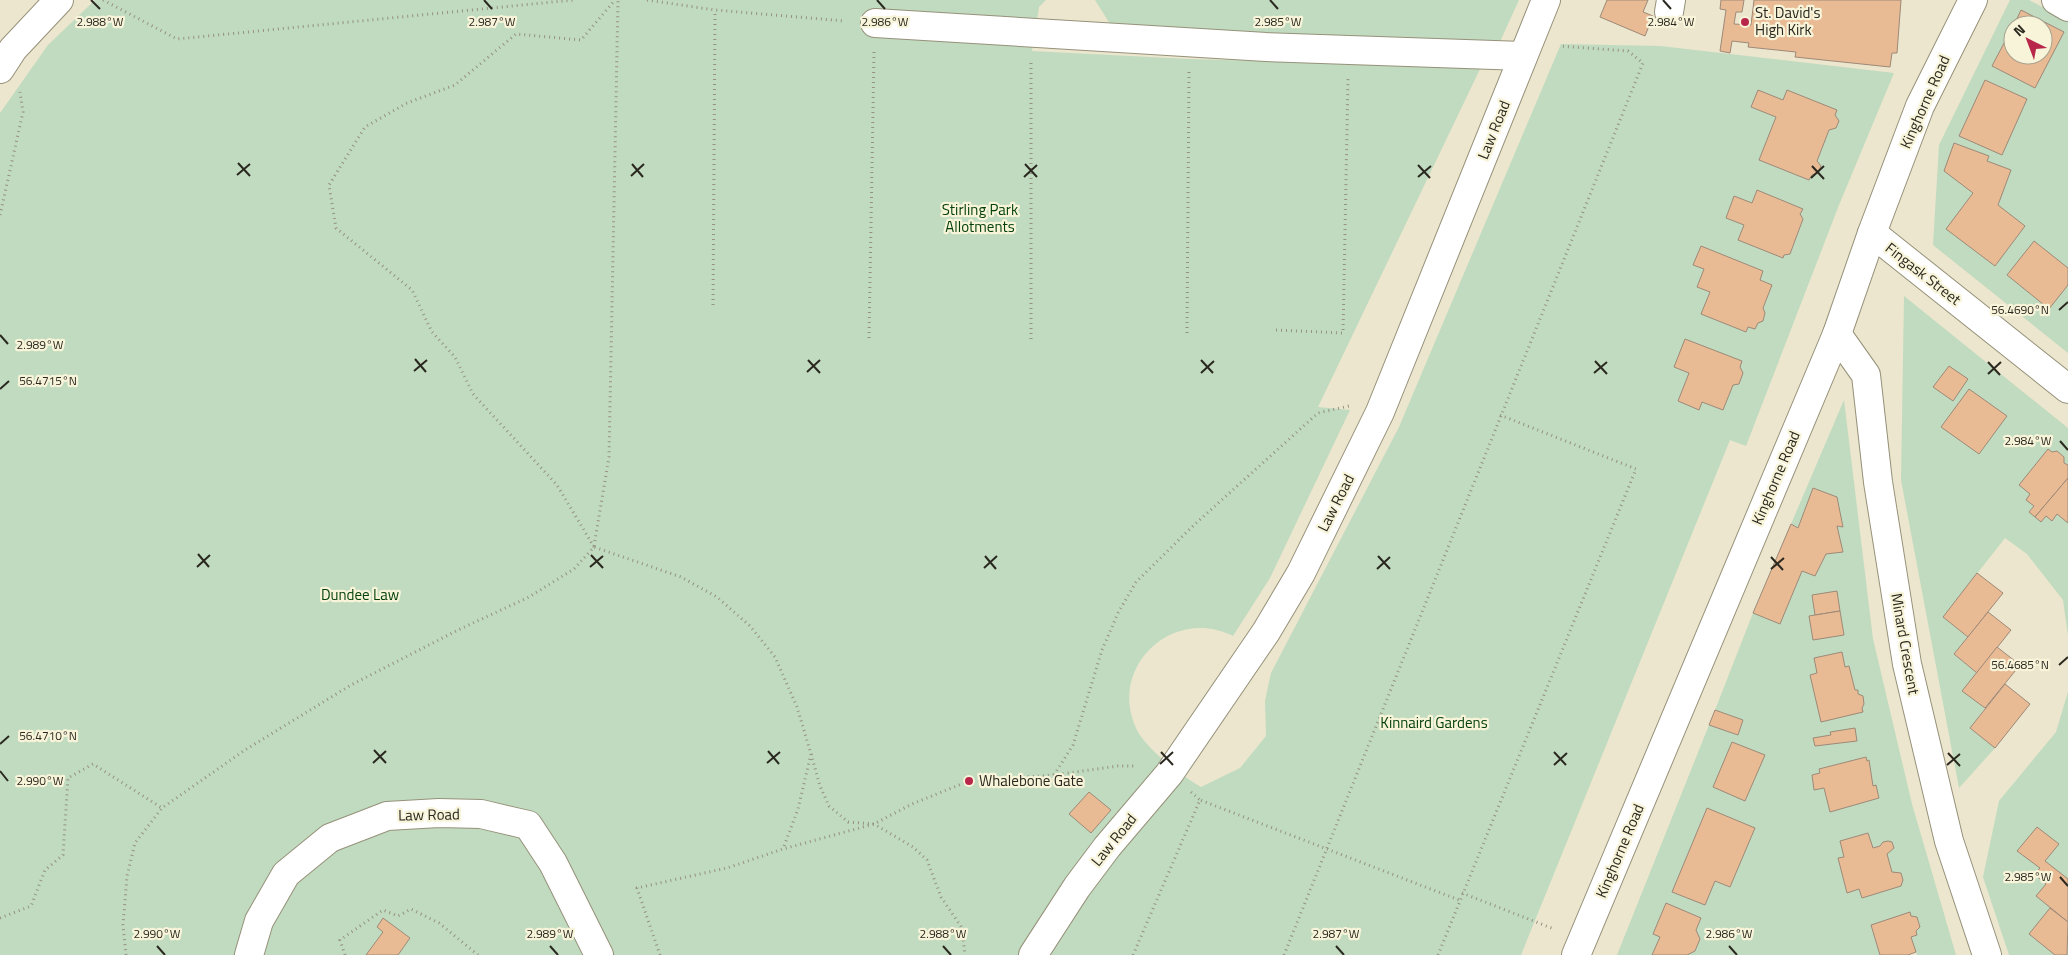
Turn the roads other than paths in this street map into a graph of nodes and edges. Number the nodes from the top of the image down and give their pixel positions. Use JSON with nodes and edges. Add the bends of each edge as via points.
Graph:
{"nodes":[{"id":1,"x":1546,"y":0,"type":"edge"},
{"id":2,"x":1973,"y":0,"type":"edge"},
{"id":3,"x":2056,"y":0,"type":"edge"},
{"id":4,"x":53,"y":2,"type":"edge"},
{"id":5,"x":2068,"y":7,"type":"edge"},
{"id":6,"x":875,"y":23,"type":"road end"},
{"id":7,"x":1528,"y":46,"type":"junction"},
{"id":8,"x":7,"y":59,"type":"edge"},
{"id":9,"x":1872,"y":234,"type":"junction"},
{"id":10,"x":1837,"y":334,"type":"junction"},
{"id":11,"x":2068,"y":389,"type":"edge"},
{"id":12,"x":1579,"y":948,"type":"edge"},
{"id":13,"x":249,"y":955,"type":"edge"},
{"id":14,"x":599,"y":955,"type":"edge"},
{"id":15,"x":1033,"y":955,"type":"edge"},
{"id":16,"x":1987,"y":955,"type":"edge"}],
"edges":[{"from":1,"to":7,"type":"street","name":"Law Road"},
{"from":2,"to":9,"type":"street","name":"Kinghorne Road","via":[[1920,106]]},
{"from":3,"to":5,"type":"street"},
{"from":4,"to":8,"type":"street"},
{"from":6,"to":7,"type":"street","via":[[1349,50]]},
{"from":7,"to":15,"type":"street","name":"Law Road","via":[[1380,412],[1301,572],[1266,632],[1169,774],[1077,887]]},
{"from":9,"to":10,"type":"street","name":"Kinghorne Road"},
{"from":9,"to":11,"type":"street","name":"Fingask Street"},
{"from":10,"to":12,"type":"street","name":"Kinghorne Road"},
{"from":10,"to":16,"type":"street","name":"Minard Crescent","via":[[1866,375],[1878,482],[1906,664],[1949,840]]},
{"from":13,"to":14,"type":"street","name":"Law Road","via":[[260,921],[286,874],[330,838],[387,816],[439,813],[481,814],[528,825],[553,863]]}]}
